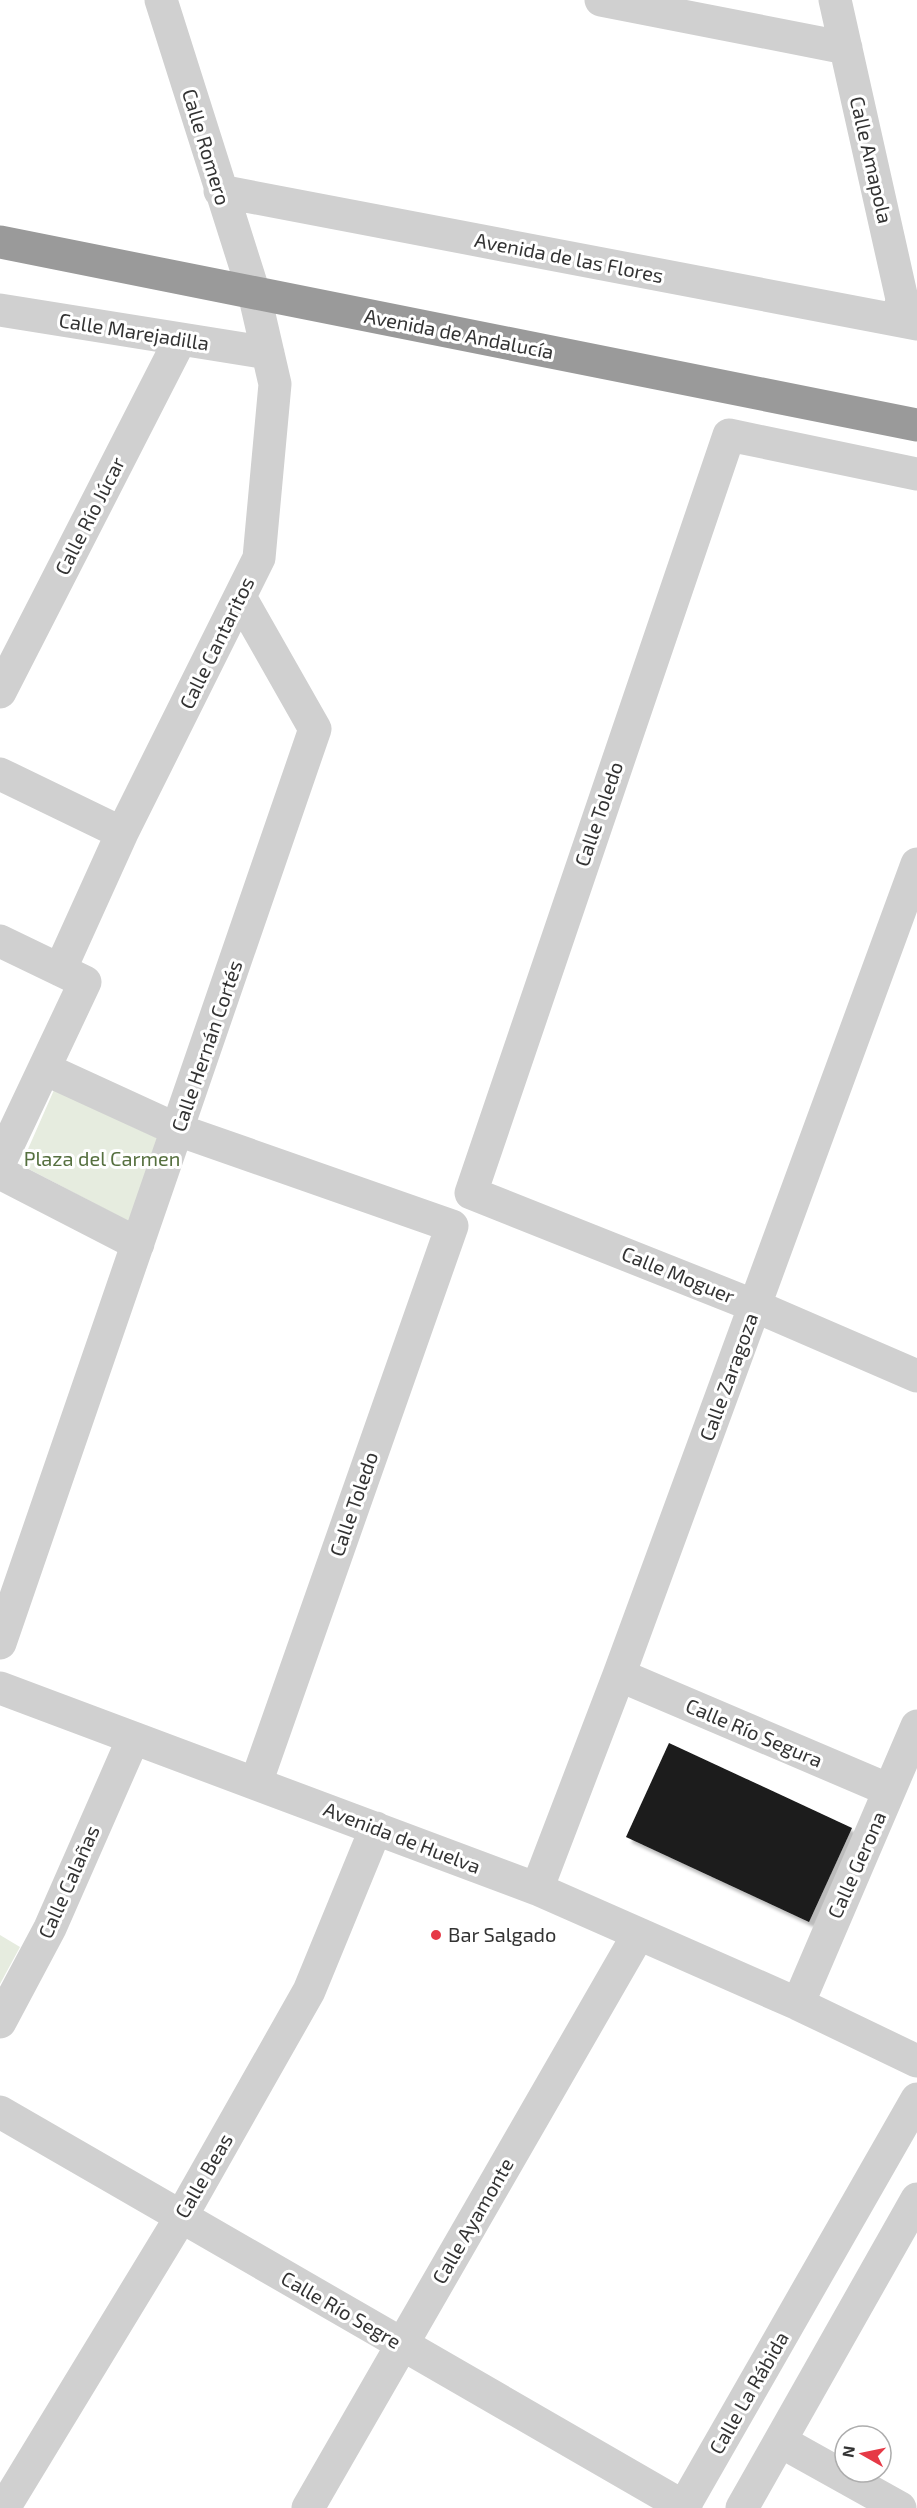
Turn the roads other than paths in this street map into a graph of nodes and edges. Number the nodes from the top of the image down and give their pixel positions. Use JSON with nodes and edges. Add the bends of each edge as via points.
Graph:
{"nodes":[{"id":1,"x":161,"y":0,"type":"edge"},
{"id":2,"x":601,"y":0,"type":"edge"},
{"id":3,"x":835,"y":0,"type":"edge"},
{"id":4,"x":846,"y":48,"type":"junction"},
{"id":5,"x":220,"y":191,"type":"junction"},
{"id":6,"x":0,"y":242,"type":"edge"},
{"id":7,"x":254,"y":293,"type":"junction"},
{"id":8,"x":0,"y":310,"type":"edge"},
{"id":9,"x":907,"y":322,"type":"edge"},
{"id":10,"x":180,"y":340,"type":"junction"},
{"id":11,"x":268,"y":353,"type":"junction"},
{"id":12,"x":917,"y":425,"type":"edge"},
{"id":13,"x":917,"y":474,"type":"edge"},
{"id":14,"x":240,"y":597,"type":"junction"},
{"id":15,"x":3,"y":677,"type":"edge"},
{"id":16,"x":0,"y":774,"type":"edge"},
{"id":17,"x":122,"y":833,"type":"junction"},
{"id":18,"x":917,"y":864,"type":"edge"},
{"id":19,"x":0,"y":941,"type":"edge"},
{"id":20,"x":72,"y":976,"type":"junction"},
{"id":21,"x":45,"y":1069,"type":"junction"},
{"id":22,"x":178,"y":1130,"type":"junction"},
{"id":23,"x":0,"y":1162,"type":"edge"},
{"id":24,"x":0,"y":1173,"type":"edge"},
{"id":25,"x":471,"y":1193,"type":"joint"},
{"id":26,"x":138,"y":1244,"type":"junction"},
{"id":27,"x":755,"y":1306,"type":"junction"},
{"id":28,"x":917,"y":1376,"type":"edge"},
{"id":29,"x":0,"y":1643,"type":"edge"},
{"id":30,"x":620,"y":1675,"type":"junction"},
{"id":31,"x":0,"y":1688,"type":"edge"},
{"id":32,"x":917,"y":1726,"type":"edge"},
{"id":33,"x":133,"y":1739,"type":"junction"},
{"id":34,"x":256,"y":1783,"type":"junction"},
{"id":35,"x":889,"y":1790,"type":"junction"},
{"id":36,"x":376,"y":1828,"type":"junction"},
{"id":37,"x":537,"y":1889,"type":"junction"},
{"id":38,"x":638,"y":1935,"type":"junction"},
{"id":39,"x":798,"y":2004,"type":"junction"},
{"id":40,"x":0,"y":2022,"type":"edge"},
{"id":41,"x":917,"y":2061,"type":"edge"},
{"id":42,"x":917,"y":2099,"type":"edge"},
{"id":43,"x":0,"y":2112,"type":"edge"},
{"id":44,"x":917,"y":2199,"type":"edge"},
{"id":45,"x":181,"y":2217,"type":"junction"},
{"id":46,"x":906,"y":2243,"type":"edge"},
{"id":47,"x":815,"y":2280,"type":"junction"},
{"id":48,"x":858,"y":2303,"type":"junction"},
{"id":49,"x":402,"y":2345,"type":"junction"},
{"id":50,"x":780,"y":2440,"type":"junction"},
{"id":51,"x":4,"y":2508,"type":"edge"},
{"id":52,"x":308,"y":2508,"type":"edge"},
{"id":53,"x":684,"y":2508,"type":"edge"},
{"id":54,"x":742,"y":2508,"type":"edge"},
{"id":55,"x":900,"y":2508,"type":"edge"}],
"edges":[{"from":1,"to":5,"type":"street","name":"Calle Romero"},
{"from":2,"to":4,"type":"street"},
{"from":3,"to":4,"type":"street","name":"Calle Amapola"},
{"from":4,"to":9,"type":"street","name":"Calle Amapola"},
{"from":5,"to":7,"type":"street","name":"Calle Romero"},
{"from":5,"to":9,"type":"street","name":"Avenida de las Flores"},
{"from":6,"to":7,"type":"highway","name":"Avenida de Andalucía"},
{"from":7,"to":11,"type":"street","name":"Calle Cantaritos"},
{"from":7,"to":12,"type":"highway","name":"Avenida de Andalucía"},
{"from":8,"to":10,"type":"street","name":"Calle Marejadilla"},
{"from":10,"to":11,"type":"street","name":"Calle Marejadilla"},
{"from":10,"to":15,"type":"street","name":"Calle Río Júcar"},
{"from":11,"to":14,"type":"street","name":"Calle Cantaritos","via":[[275,384],[259,558]]},
{"from":13,"to":25,"type":"street","name":"Calle Toledo","via":[[729,435]]},
{"from":14,"to":17,"type":"street","name":"Calle Cantaritos"},
{"from":14,"to":22,"type":"street","name":"Calle Hernán Cortés","via":[[315,729]]},
{"from":16,"to":17,"type":"street"},
{"from":17,"to":20,"type":"street","name":"Calle Cantaritos"},
{"from":18,"to":27,"type":"street","name":"Calle Zaragoza"},
{"from":19,"to":20,"type":"street"},
{"from":20,"to":21,"type":"street"},
{"from":21,"to":22,"type":"street"},
{"from":21,"to":23,"type":"street"},
{"from":22,"to":26,"type":"street","name":"Calle Hernán Cortés"},
{"from":22,"to":34,"type":"street","name":"Calle Toledo","via":[[452,1226]]},
{"from":24,"to":26,"type":"street"},
{"from":25,"to":27,"type":"street","name":"Calle Moguer"},
{"from":26,"to":29,"type":"street","name":"Calle Hernán Cortés"},
{"from":27,"to":28,"type":"street","name":"Calle Moguer"},
{"from":27,"to":30,"type":"street","name":"Calle Zaragoza"},
{"from":30,"to":35,"type":"street","name":"Calle Río Segura"},
{"from":30,"to":37,"type":"street","name":"Calle Zaragoza"},
{"from":31,"to":33,"type":"street","name":"Avenida de Huelva"},
{"from":32,"to":35,"type":"street","name":"Calle Gerona"},
{"from":33,"to":34,"type":"street","name":"Avenida de Huelva"},
{"from":33,"to":40,"type":"street","name":"Calle Calañas","via":[[50,1928]]},
{"from":34,"to":36,"type":"street","name":"Avenida de Huelva"},
{"from":35,"to":39,"type":"street","name":"Calle Gerona"},
{"from":36,"to":37,"type":"street","name":"Avenida de Huelva"},
{"from":36,"to":45,"type":"street","name":"Calle Beas","via":[[309,1990]]},
{"from":37,"to":38,"type":"street","name":"Avenida de Huelva"},
{"from":38,"to":39,"type":"street","name":"Avenida de Huelva"},
{"from":38,"to":49,"type":"street","name":"Calle Ayamonte"},
{"from":39,"to":41,"type":"street","name":"Avenida de Huelva"},
{"from":42,"to":47,"type":"street","name":"Calle La Rábida"},
{"from":43,"to":45,"type":"street","name":"Calle Río Segre"},
{"from":44,"to":46,"type":"street"},
{"from":45,"to":49,"type":"street","name":"Calle Río Segre"},
{"from":45,"to":51,"type":"street","name":"Calle Beas"},
{"from":46,"to":48,"type":"street"},
{"from":47,"to":48,"type":"street"},
{"from":47,"to":53,"type":"street","name":"Calle La Rábida"},
{"from":48,"to":50,"type":"street"},
{"from":49,"to":52,"type":"street","name":"Calle Ayamonte"},
{"from":49,"to":53,"type":"street","name":"Calle Río Segre"},
{"from":50,"to":54,"type":"street"},
{"from":50,"to":55,"type":"street"}]}
